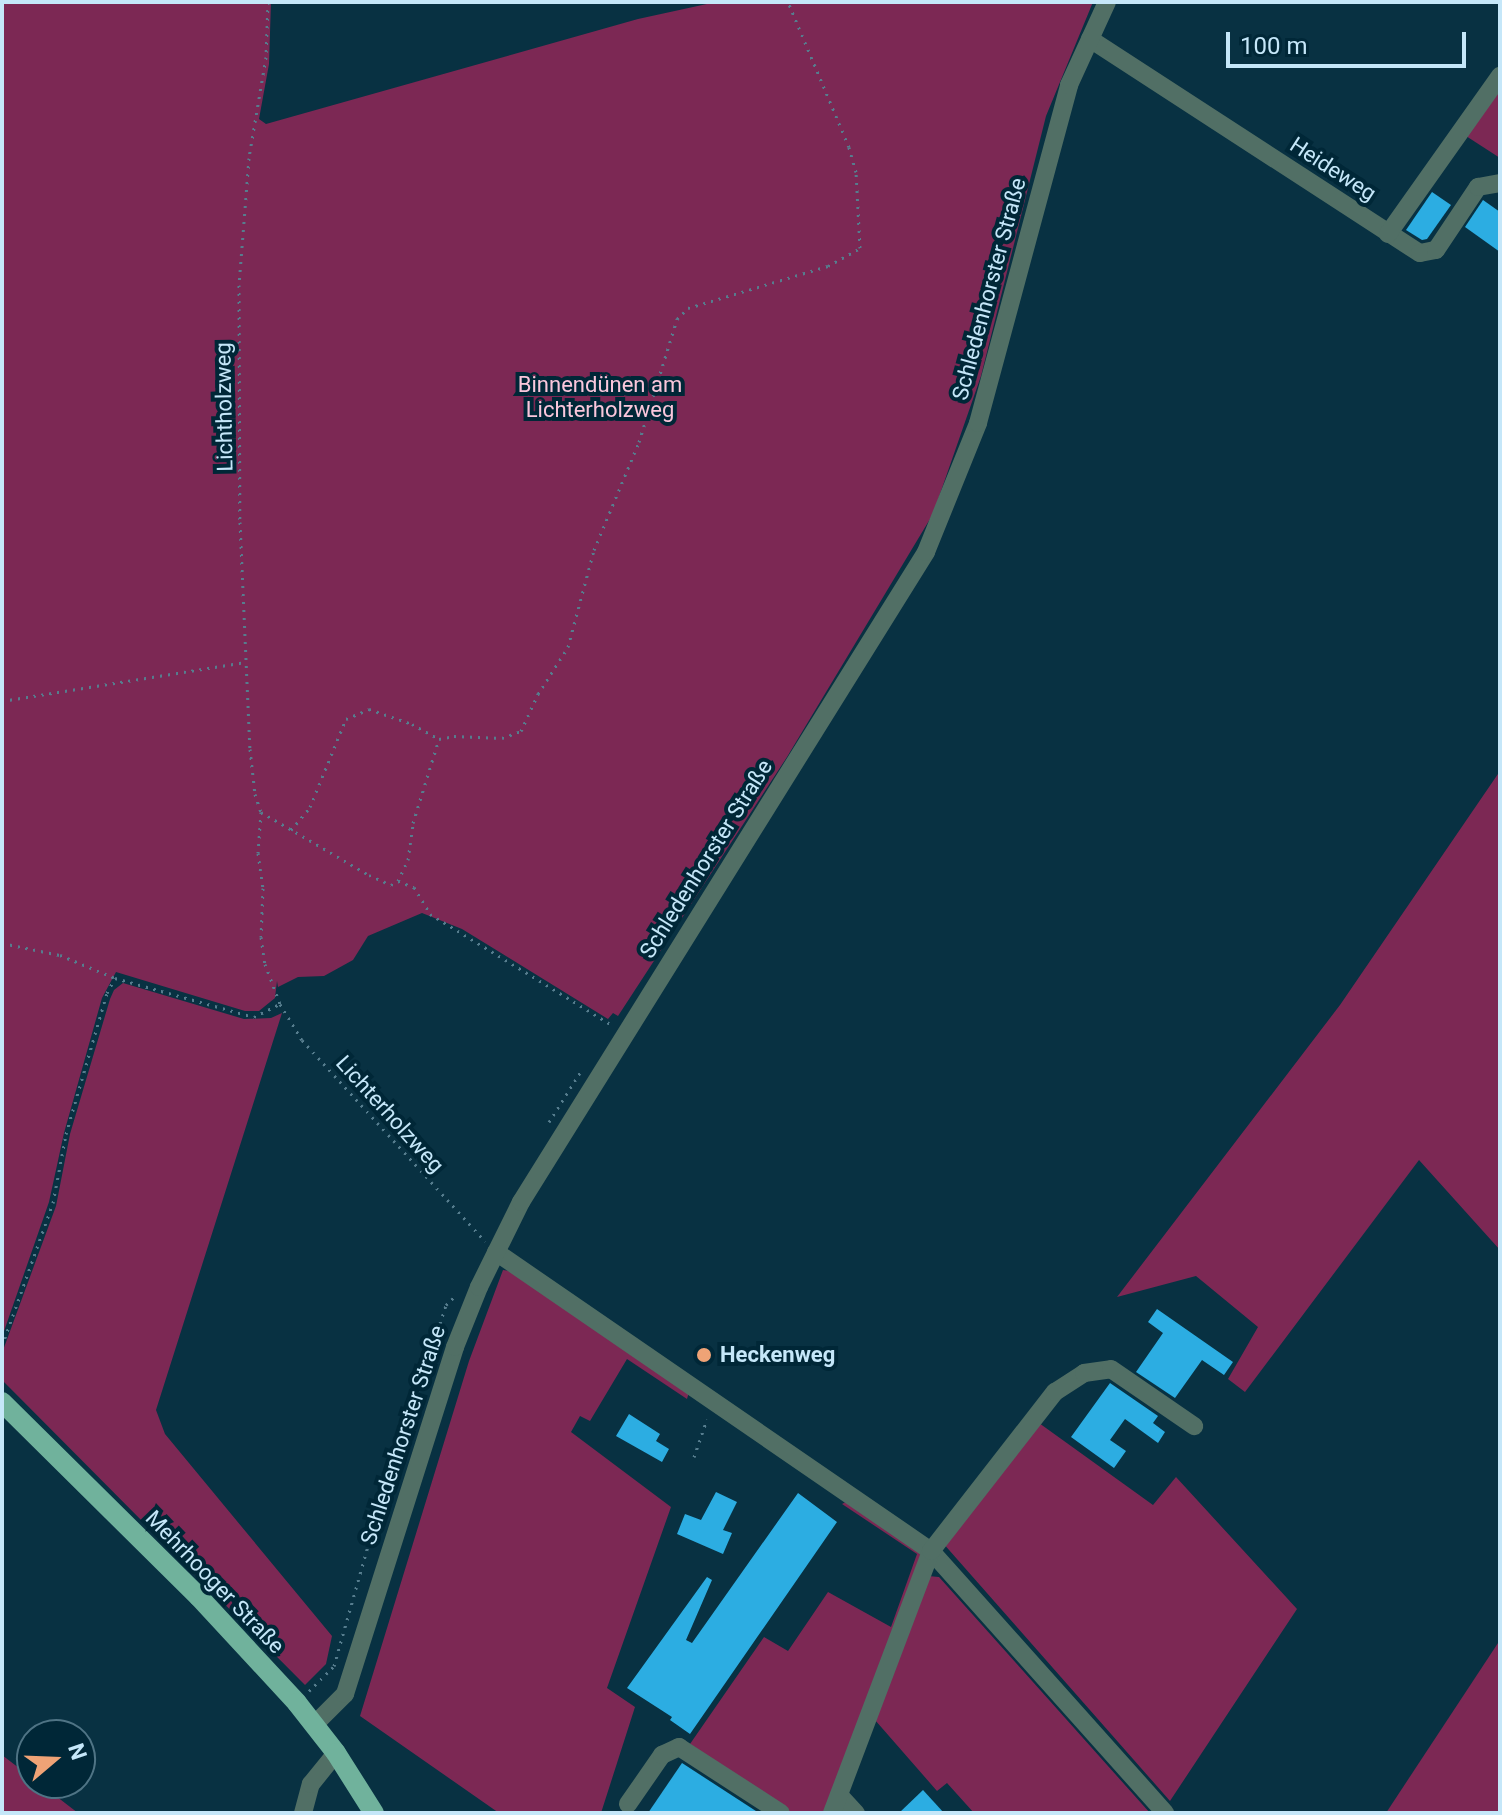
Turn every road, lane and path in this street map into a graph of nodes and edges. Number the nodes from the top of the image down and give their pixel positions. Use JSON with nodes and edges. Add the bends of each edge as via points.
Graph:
{"nodes":[{"id":1,"x":268,"y":2,"type":"edge"},
{"id":2,"x":788,"y":2,"type":"edge"},
{"id":3,"x":1107,"y":2,"type":"edge"},
{"id":4,"x":1090,"y":39,"type":"junction"},
{"id":5,"x":1500,"y":76,"type":"edge"},
{"id":6,"x":1500,"y":183,"type":"edge"},
{"id":7,"x":1388,"y":234,"type":"junction"},
{"id":8,"x":246,"y":662,"type":"junction"},
{"id":9,"x":2,"y":701,"type":"edge"},
{"id":10,"x":439,"y":739,"type":"junction"},
{"id":11,"x":261,"y":812,"type":"junction"},
{"id":12,"x":291,"y":830,"type":"junction"},
{"id":13,"x":398,"y":881,"type":"junction"},
{"id":14,"x":2,"y":943,"type":"edge"},
{"id":15,"x":115,"y":978,"type":"junction"},
{"id":16,"x":280,"y":1004,"type":"junction"},
{"id":17,"x":626,"y":1031,"type":"junction"},
{"id":18,"x":586,"y":1063,"type":"dead end"},
{"id":19,"x":545,"y":1129,"type":"dead end"},
{"id":20,"x":486,"y":1247,"type":"junction"},
{"id":21,"x":465,"y":1285,"type":"dead end"},
{"id":22,"x":2,"y":1346,"type":"edge"},
{"id":23,"x":715,"y":1401,"type":"junction"},
{"id":24,"x":2,"y":1402,"type":"edge"},
{"id":25,"x":1194,"y":1426,"type":"dead end"},
{"id":26,"x":694,"y":1457,"type":"dead end"},
{"id":27,"x":931,"y":1551,"type":"junction"},
{"id":28,"x":313,"y":1687,"type":"dead end"},
{"id":29,"x":314,"y":1725,"type":"junction"},
{"id":30,"x":336,"y":1753,"type":"junction"},
{"id":31,"x":839,"y":1795,"type":"junction"},
{"id":32,"x":628,"y":1804,"type":"dead end"},
{"id":33,"x":303,"y":1813,"type":"edge"},
{"id":34,"x":374,"y":1813,"type":"edge"},
{"id":35,"x":781,"y":1813,"type":"edge"},
{"id":36,"x":832,"y":1813,"type":"edge"},
{"id":37,"x":856,"y":1813,"type":"edge"},
{"id":38,"x":1165,"y":1813,"type":"edge"}],
"edges":[{"from":1,"to":8,"type":"path","name":"Lichtholzweg","via":[[239,285]]},
{"from":2,"to":10,"type":"path","via":[[853,160],[860,248],[828,266],[688,308],[677,319],[639,442],[594,550],[568,647],[521,731],[502,738]]},
{"from":3,"to":4,"type":"street","name":"Schledenhorster Straße"},
{"from":4,"to":7,"type":"street","name":"Heideweg"},
{"from":4,"to":17,"type":"street","name":"Schledenhorster Straße","via":[[1069,85],[978,423],[926,552]]},
{"from":5,"to":7,"type":"street"},
{"from":6,"to":7,"type":"street","name":"Heideweg","via":[[1478,187],[1436,250],[1420,253]]},
{"from":8,"to":9,"type":"path"},
{"from":8,"to":11,"type":"path","name":"Lichtholzweg","via":[[253,780]]},
{"from":10,"to":12,"type":"path","via":[[369,709],[346,719],[310,807]]},
{"from":10,"to":13,"type":"path"},
{"from":11,"to":12,"type":"path"},
{"from":11,"to":16,"type":"path","name":"Lichterholzweg","via":[[261,937]]},
{"from":12,"to":13,"type":"path","via":[[369,875],[391,885]]},
{"from":13,"to":17,"type":"path","via":[[414,887],[430,914]]},
{"from":14,"to":15,"type":"path","via":[[60,955]]},
{"from":15,"to":16,"type":"path","via":[[254,1017]]},
{"from":15,"to":22,"type":"path","via":[[66,1134],[53,1203]]},
{"from":16,"to":20,"type":"path","name":"Lichterholzweg","via":[[316,1057]]},
{"from":17,"to":20,"type":"street","name":"Schledenhorster Straße","via":[[521,1202]]},
{"from":18,"to":19,"type":"path"},
{"from":20,"to":23,"type":"street"},
{"from":20,"to":29,"type":"street","name":"Schledenhorster Straße","via":[[345,1694]]},
{"from":21,"to":28,"type":"path","via":[[446,1305],[334,1666]]},
{"from":23,"to":26,"type":"path"},
{"from":23,"to":27,"type":"street"},
{"from":24,"to":29,"type":"main road","name":"Mehrhooger Straße","via":[[199,1597]]},
{"from":25,"to":27,"type":"street","via":[[1111,1369],[1084,1373],[1055,1392]]},
{"from":27,"to":31,"type":"street"},
{"from":27,"to":38,"type":"street"},
{"from":29,"to":30,"type":"main road","name":"Mehrhooger Straße"},
{"from":30,"to":33,"type":"street","via":[[311,1784]]},
{"from":30,"to":34,"type":"main road","name":"Mehrhooger Straße"},
{"from":31,"to":36,"type":"street"},
{"from":31,"to":37,"type":"street"},
{"from":32,"to":35,"type":"street","via":[[662,1755],[679,1747]]}]}
